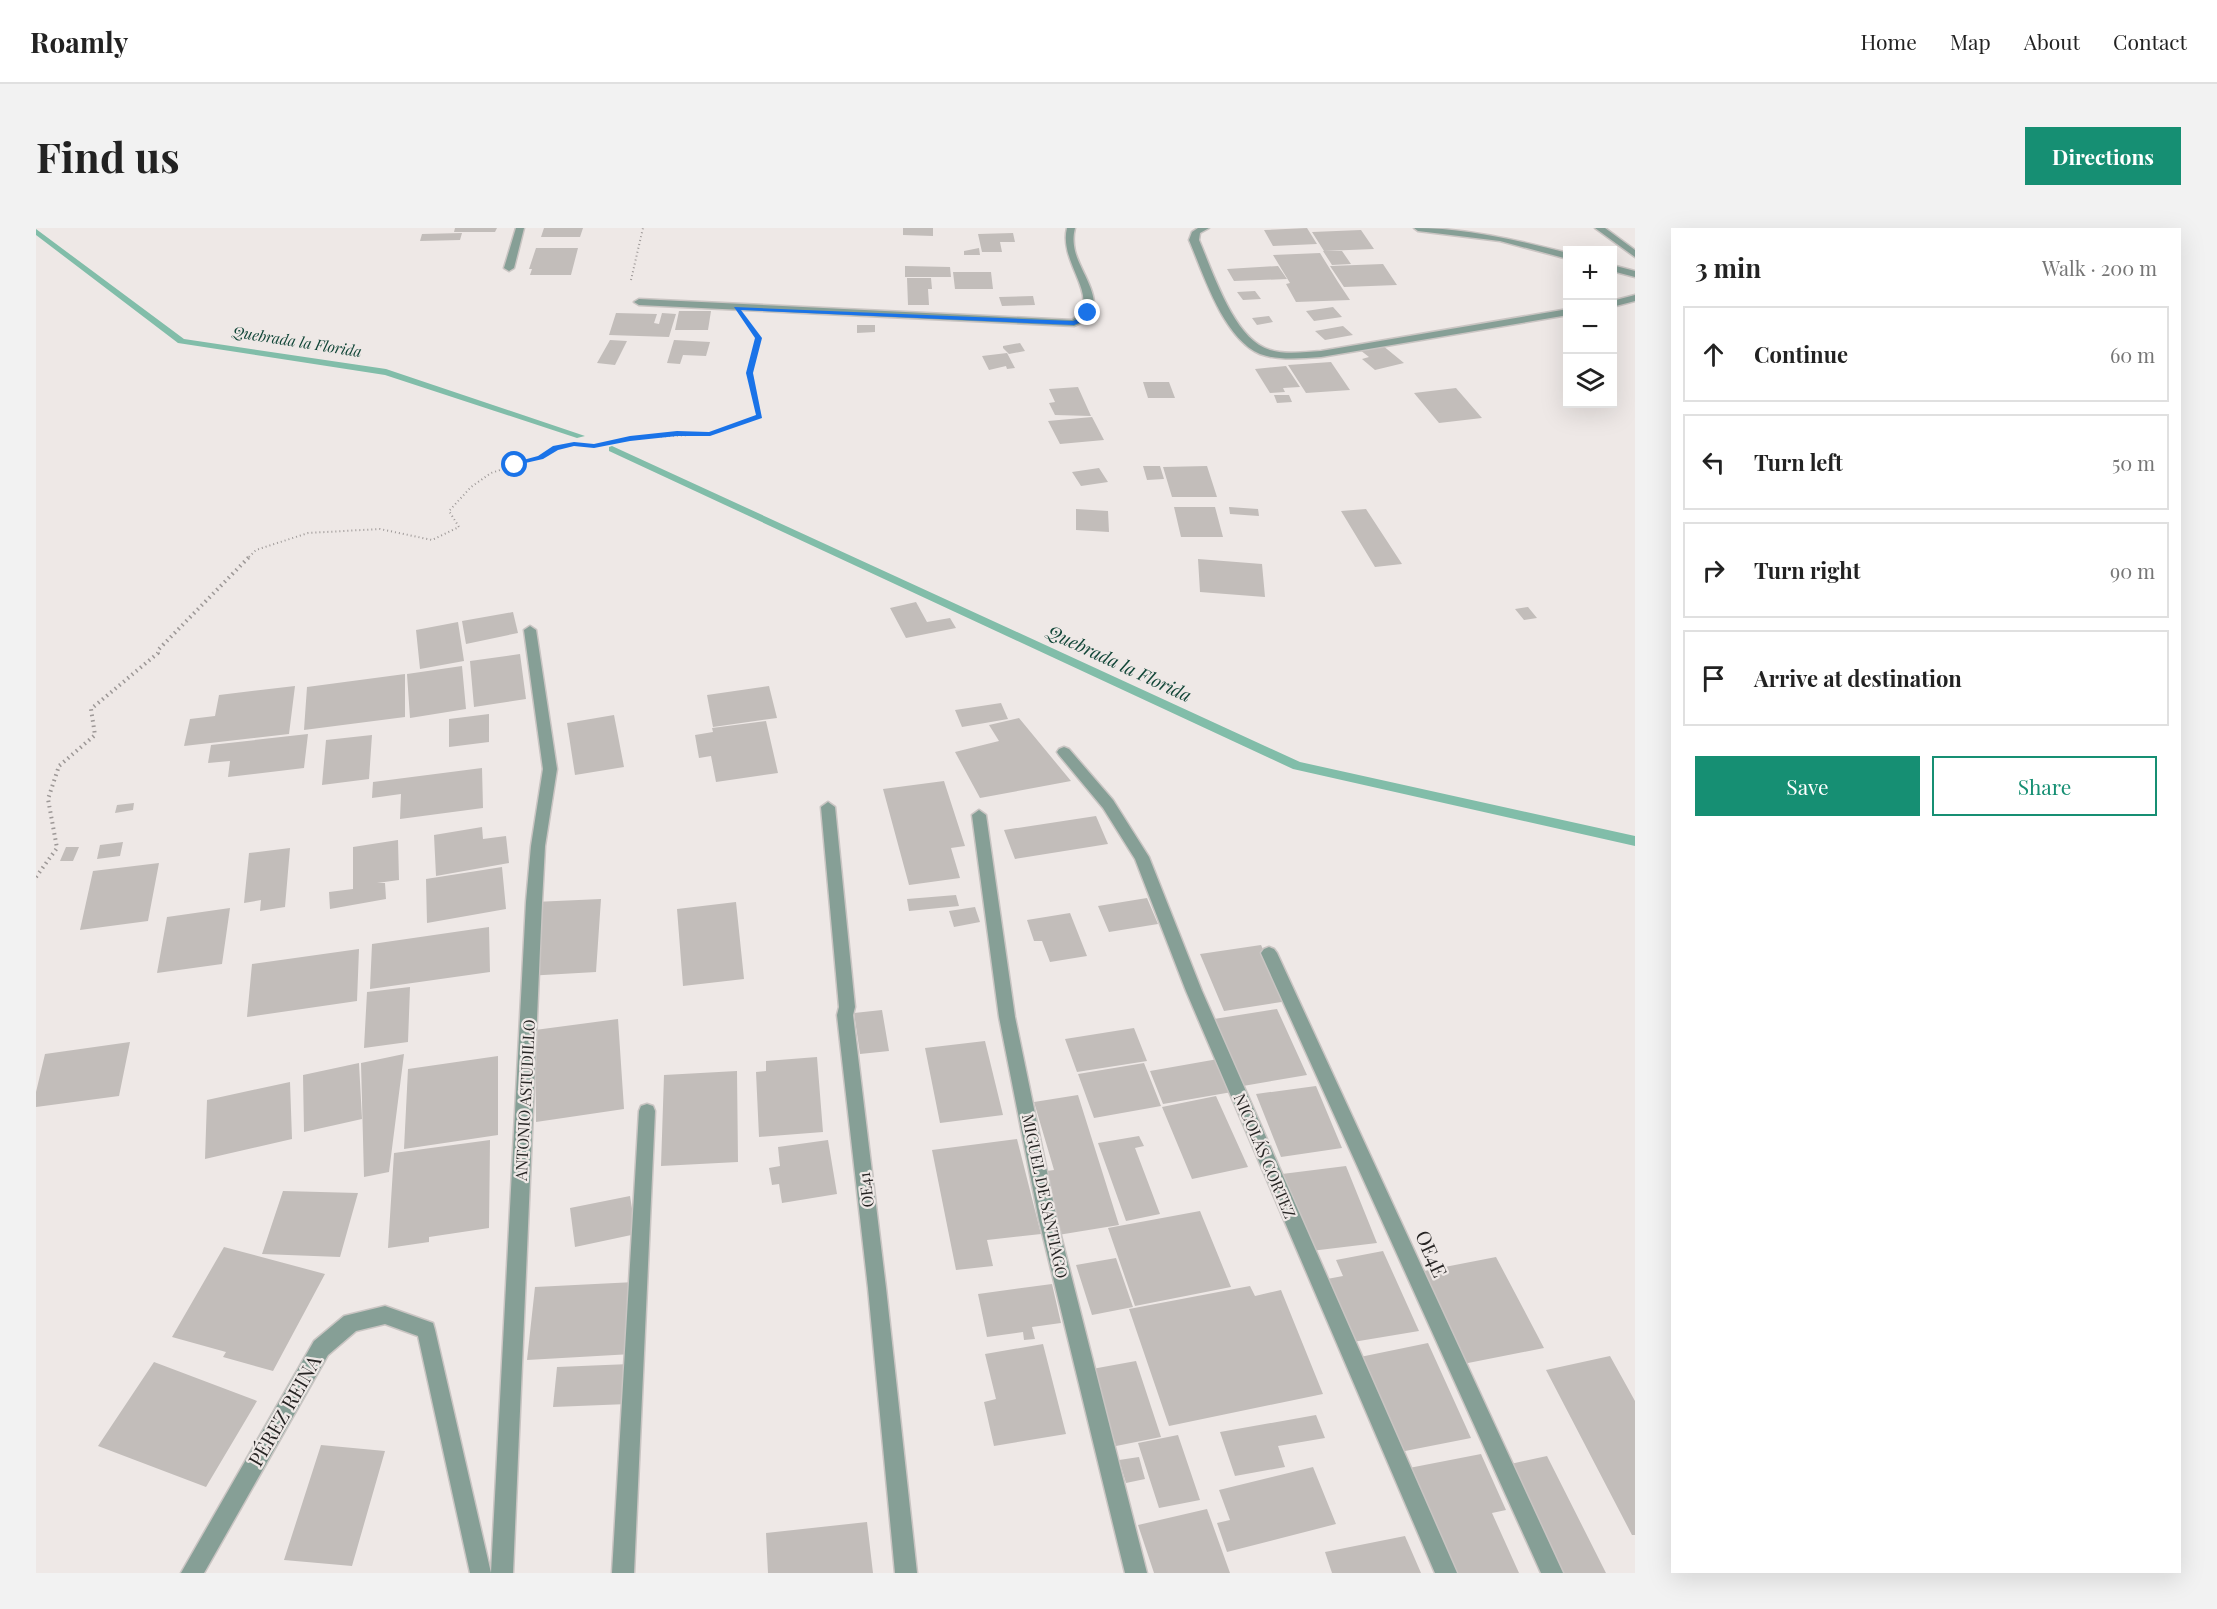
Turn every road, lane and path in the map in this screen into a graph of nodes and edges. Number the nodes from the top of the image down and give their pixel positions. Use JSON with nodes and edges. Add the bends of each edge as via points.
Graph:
{"nodes":[{"id":1,"x":520,"y":228,"type":"edge"},
{"id":2,"x":643,"y":228,"type":"edge"},
{"id":3,"x":1071,"y":228,"type":"edge"},
{"id":4,"x":1205,"y":228,"type":"edge"},
{"id":5,"x":1418,"y":228,"type":"edge"},
{"id":6,"x":1599,"y":228,"type":"edge"},
{"id":7,"x":1635,"y":254,"type":"edge"},
{"id":8,"x":1563,"y":255,"type":"edge"},
{"id":9,"x":509,"y":268,"type":"dead end"},
{"id":10,"x":1617,"y":269,"type":"edge"},
{"id":11,"x":1635,"y":274,"type":"edge"},
{"id":12,"x":1635,"y":298,"type":"edge"},
{"id":13,"x":639,"y":302,"type":"joint"},
{"id":14,"x":1617,"y":303,"type":"edge"},
{"id":15,"x":736,"y":308,"type":"junction"},
{"id":16,"x":1563,"y":313,"type":"edge"},
{"id":17,"x":530,"y":630,"type":"dead end"},
{"id":18,"x":1064,"y":752,"type":"dead end"},
{"id":19,"x":828,"y":807,"type":"dead end"},
{"id":20,"x":979,"y":815,"type":"dead end"},
{"id":21,"x":36,"y":877,"type":"edge"},
{"id":22,"x":1269,"y":953,"type":"dead end"},
{"id":23,"x":647,"y":1111,"type":"dead end"},
{"id":24,"x":192,"y":1573,"type":"edge"},
{"id":25,"x":480,"y":1573,"type":"edge"},
{"id":26,"x":501,"y":1573,"type":"edge"},
{"id":27,"x":623,"y":1573,"type":"edge"},
{"id":28,"x":906,"y":1573,"type":"edge"},
{"id":29,"x":1136,"y":1573,"type":"edge"},
{"id":30,"x":1446,"y":1573,"type":"edge"},
{"id":31,"x":1552,"y":1573,"type":"edge"}],
"edges":[{"from":1,"to":9,"type":"street"},
{"from":2,"to":13,"type":"path","via":[[628,295]]},
{"from":3,"to":15,"type":"street","via":[[1069,249],[1091,300],[1084,319],[1074,323]]},
{"from":4,"to":16,"type":"street","via":[[1196,232],[1194,240],[1234,325],[1247,342],[1265,352],[1289,356],[1321,354]]},
{"from":5,"to":8,"type":"street","via":[[1500,238]]},
{"from":6,"to":7,"type":"street"},
{"from":10,"to":11,"type":"street"},
{"from":12,"to":14,"type":"street"},
{"from":13,"to":15,"type":"street"},
{"from":15,"to":21,"type":"path","via":[[759,338],[749,373],[760,416],[710,434],[630,438],[594,446],[574,444],[491,472],[449,511],[459,527],[432,540],[380,529],[308,533],[256,550],[199,605],[158,653],[91,709],[95,735],[59,766],[48,799],[57,848]]},
{"from":17,"to":26,"type":"street","name":"ANTONIO ASTUDILLO","via":[[550,769],[534,902]]},
{"from":18,"to":30,"type":"street","name":"NICOLÁS CORTEZ","via":[[1108,804],[1142,857],[1194,991]]},
{"from":19,"to":28,"type":"street","name":"OE41","via":[[845,1015]]},
{"from":20,"to":29,"type":"street","name":"MIGUEL DE SANTIAGO","via":[[1007,1017],[1048,1220]]},
{"from":22,"to":31,"type":"street","name":"OE4E"},
{"from":23,"to":27,"type":"street"},
{"from":24,"to":25,"type":"street","name":"PÉREZ REINA","via":[[321,1348],[351,1323],[385,1315],[426,1330]]}]}
